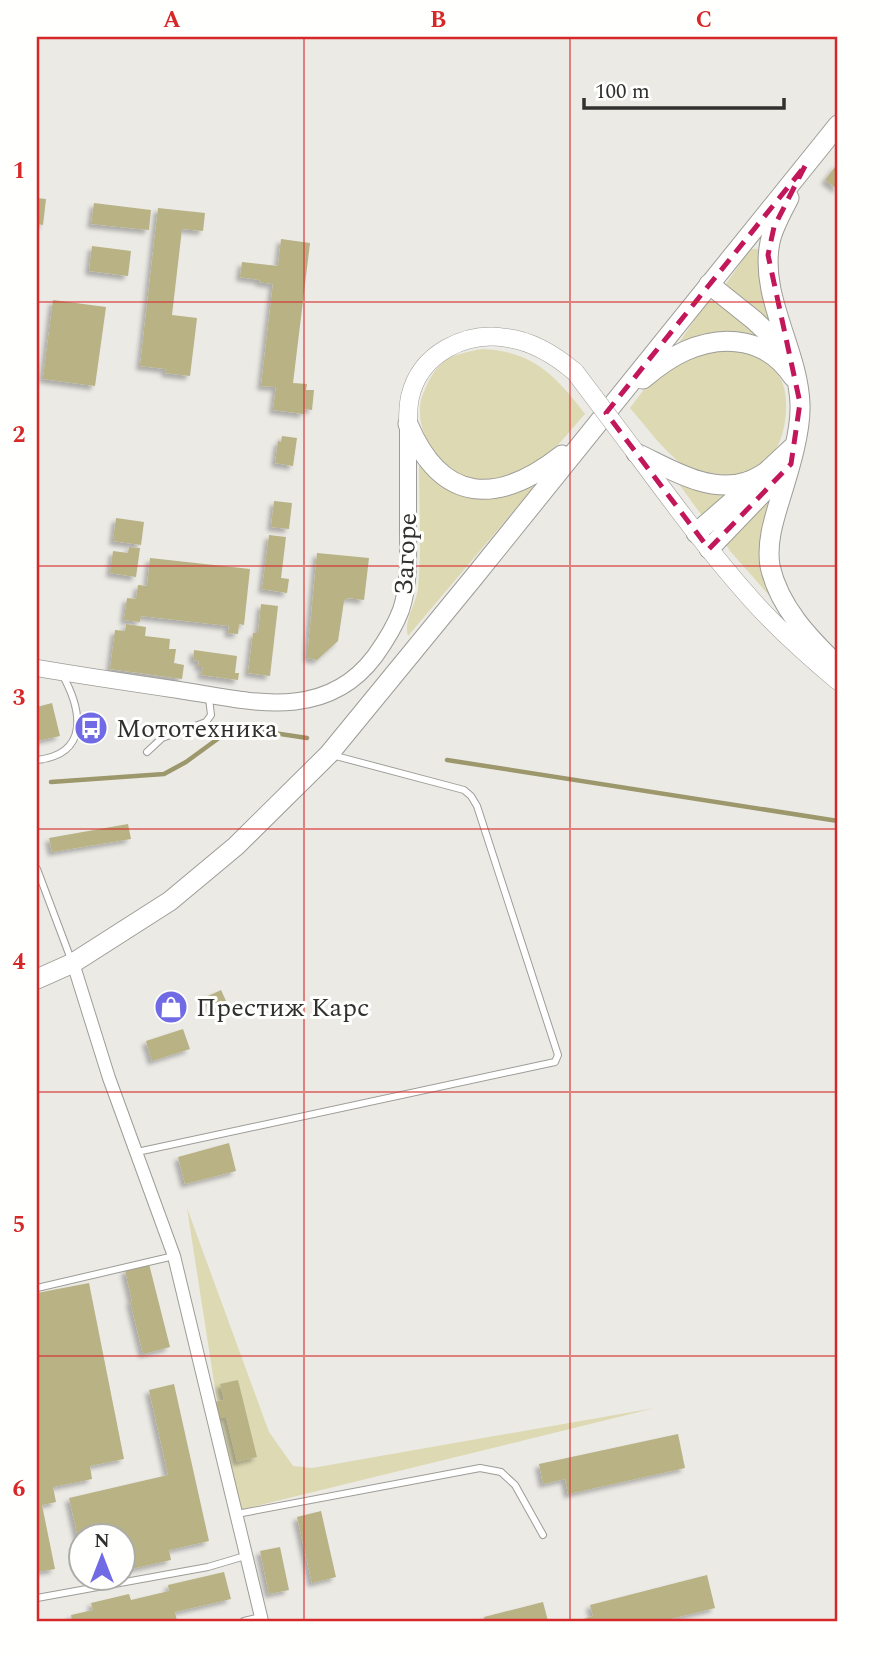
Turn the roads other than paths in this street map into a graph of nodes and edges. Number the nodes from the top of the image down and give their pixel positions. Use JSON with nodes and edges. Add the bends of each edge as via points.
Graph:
{"nodes":[{"id":1,"x":838,"y":125,"type":"edge"},
{"id":2,"x":805,"y":166,"type":"junction"},
{"id":3,"x":709,"y":284,"type":"junction"},
{"id":4,"x":789,"y":352,"type":"junction"},
{"id":5,"x":797,"y":384,"type":"junction"},
{"id":6,"x":613,"y":404,"type":"junction"},
{"id":7,"x":408,"y":424,"type":"junction"},
{"id":8,"x":587,"y":435,"type":"junction"},
{"id":9,"x":636,"y":453,"type":"junction"},
{"id":10,"x":792,"y":455,"type":"junction"},
{"id":11,"x":766,"y":472,"type":"junction"},
{"id":12,"x":695,"y":533,"type":"junction"},
{"id":13,"x":709,"y":549,"type":"junction"},
{"id":14,"x":838,"y":666,"type":"edge"},
{"id":15,"x":37,"y":668,"type":"edge"},
{"id":16,"x":61,"y":672,"type":"junction"},
{"id":17,"x":838,"y":681,"type":"edge"},
{"id":18,"x":209,"y":695,"type":"junction"},
{"id":19,"x":147,"y":752,"type":"dead end"},
{"id":20,"x":328,"y":754,"type":"junction"},
{"id":21,"x":37,"y":761,"type":"edge"},
{"id":22,"x":37,"y":869,"type":"edge"},
{"id":23,"x":73,"y":963,"type":"junction"},
{"id":24,"x":37,"y":979,"type":"edge"},
{"id":25,"x":135,"y":1153,"type":"junction"},
{"id":26,"x":174,"y":1256,"type":"junction"},
{"id":27,"x":37,"y":1287,"type":"edge"},
{"id":28,"x":235,"y":1515,"type":"junction"},
{"id":29,"x":543,"y":1535,"type":"dead end"},
{"id":30,"x":245,"y":1556,"type":"junction"},
{"id":31,"x":37,"y":1598,"type":"edge"},
{"id":32,"x":261,"y":1619,"type":"edge"},
{"id":33,"x":244,"y":1621,"type":"edge"}],
"edges":[{"from":1,"to":2,"type":"main road"},
{"from":2,"to":3,"type":"main road"},
{"from":2,"to":4,"type":"main road","via":[[774,227],[768,255],[770,284]]},
{"from":3,"to":4,"type":"main road"},
{"from":3,"to":6,"type":"main road"},
{"from":4,"to":5,"type":"main road"},
{"from":5,"to":6,"type":"main road","via":[[772,354],[750,344],[723,341],[696,346],[672,358]]},
{"from":5,"to":10,"type":"main road","via":[[800,403]]},
{"from":6,"to":8,"type":"main road"},
{"from":7,"to":8,"type":"main road","via":[[423,454],[442,474],[463,486],[487,490],[531,477]]},
{"from":7,"to":9,"type":"main road","bridge":true,"via":[[410,396],[422,370],[440,352],[481,337],[520,340],[575,372]]},
{"from":7,"to":18,"type":"street","name":"Загоре","via":[[408,565],[401,609],[381,648],[354,678],[316,698],[276,704]]},
{"from":8,"to":20,"type":"main road"},
{"from":9,"to":11,"type":"main road","via":[[715,484],[738,484]]},
{"from":9,"to":12,"type":"main road"},
{"from":10,"to":11,"type":"main road"},
{"from":10,"to":13,"type":"main road"},
{"from":10,"to":14,"type":"main road","via":[[773,525],[771,566],[793,616]]},
{"from":11,"to":12,"type":"main road"},
{"from":12,"to":13,"type":"main road"},
{"from":13,"to":17,"type":"main road","via":[[776,625]]},
{"from":15,"to":16,"type":"street","name":"Загоре"},
{"from":16,"to":18,"type":"street","name":"Загоре"},
{"from":16,"to":21,"type":"lane","via":[[75,701],[78,725],[68,747]]},
{"from":18,"to":19,"type":"lane","via":[[211,715],[206,722],[162,738]]},
{"from":20,"to":23,"type":"main road","via":[[236,846],[170,901]]},
{"from":20,"to":25,"type":"lane","via":[[464,790],[471,796],[557,1059]]},
{"from":22,"to":23,"type":"lane"},
{"from":23,"to":24,"type":"main road"},
{"from":23,"to":25,"type":"street"},
{"from":25,"to":26,"type":"street"},
{"from":26,"to":27,"type":"lane"},
{"from":26,"to":28,"type":"street"},
{"from":28,"to":29,"type":"lane","via":[[480,1468],[501,1472],[515,1485]]},
{"from":28,"to":30,"type":"street"},
{"from":30,"to":31,"type":"lane"},
{"from":30,"to":32,"type":"street"},
{"from":32,"to":33,"type":"lane"}]}
